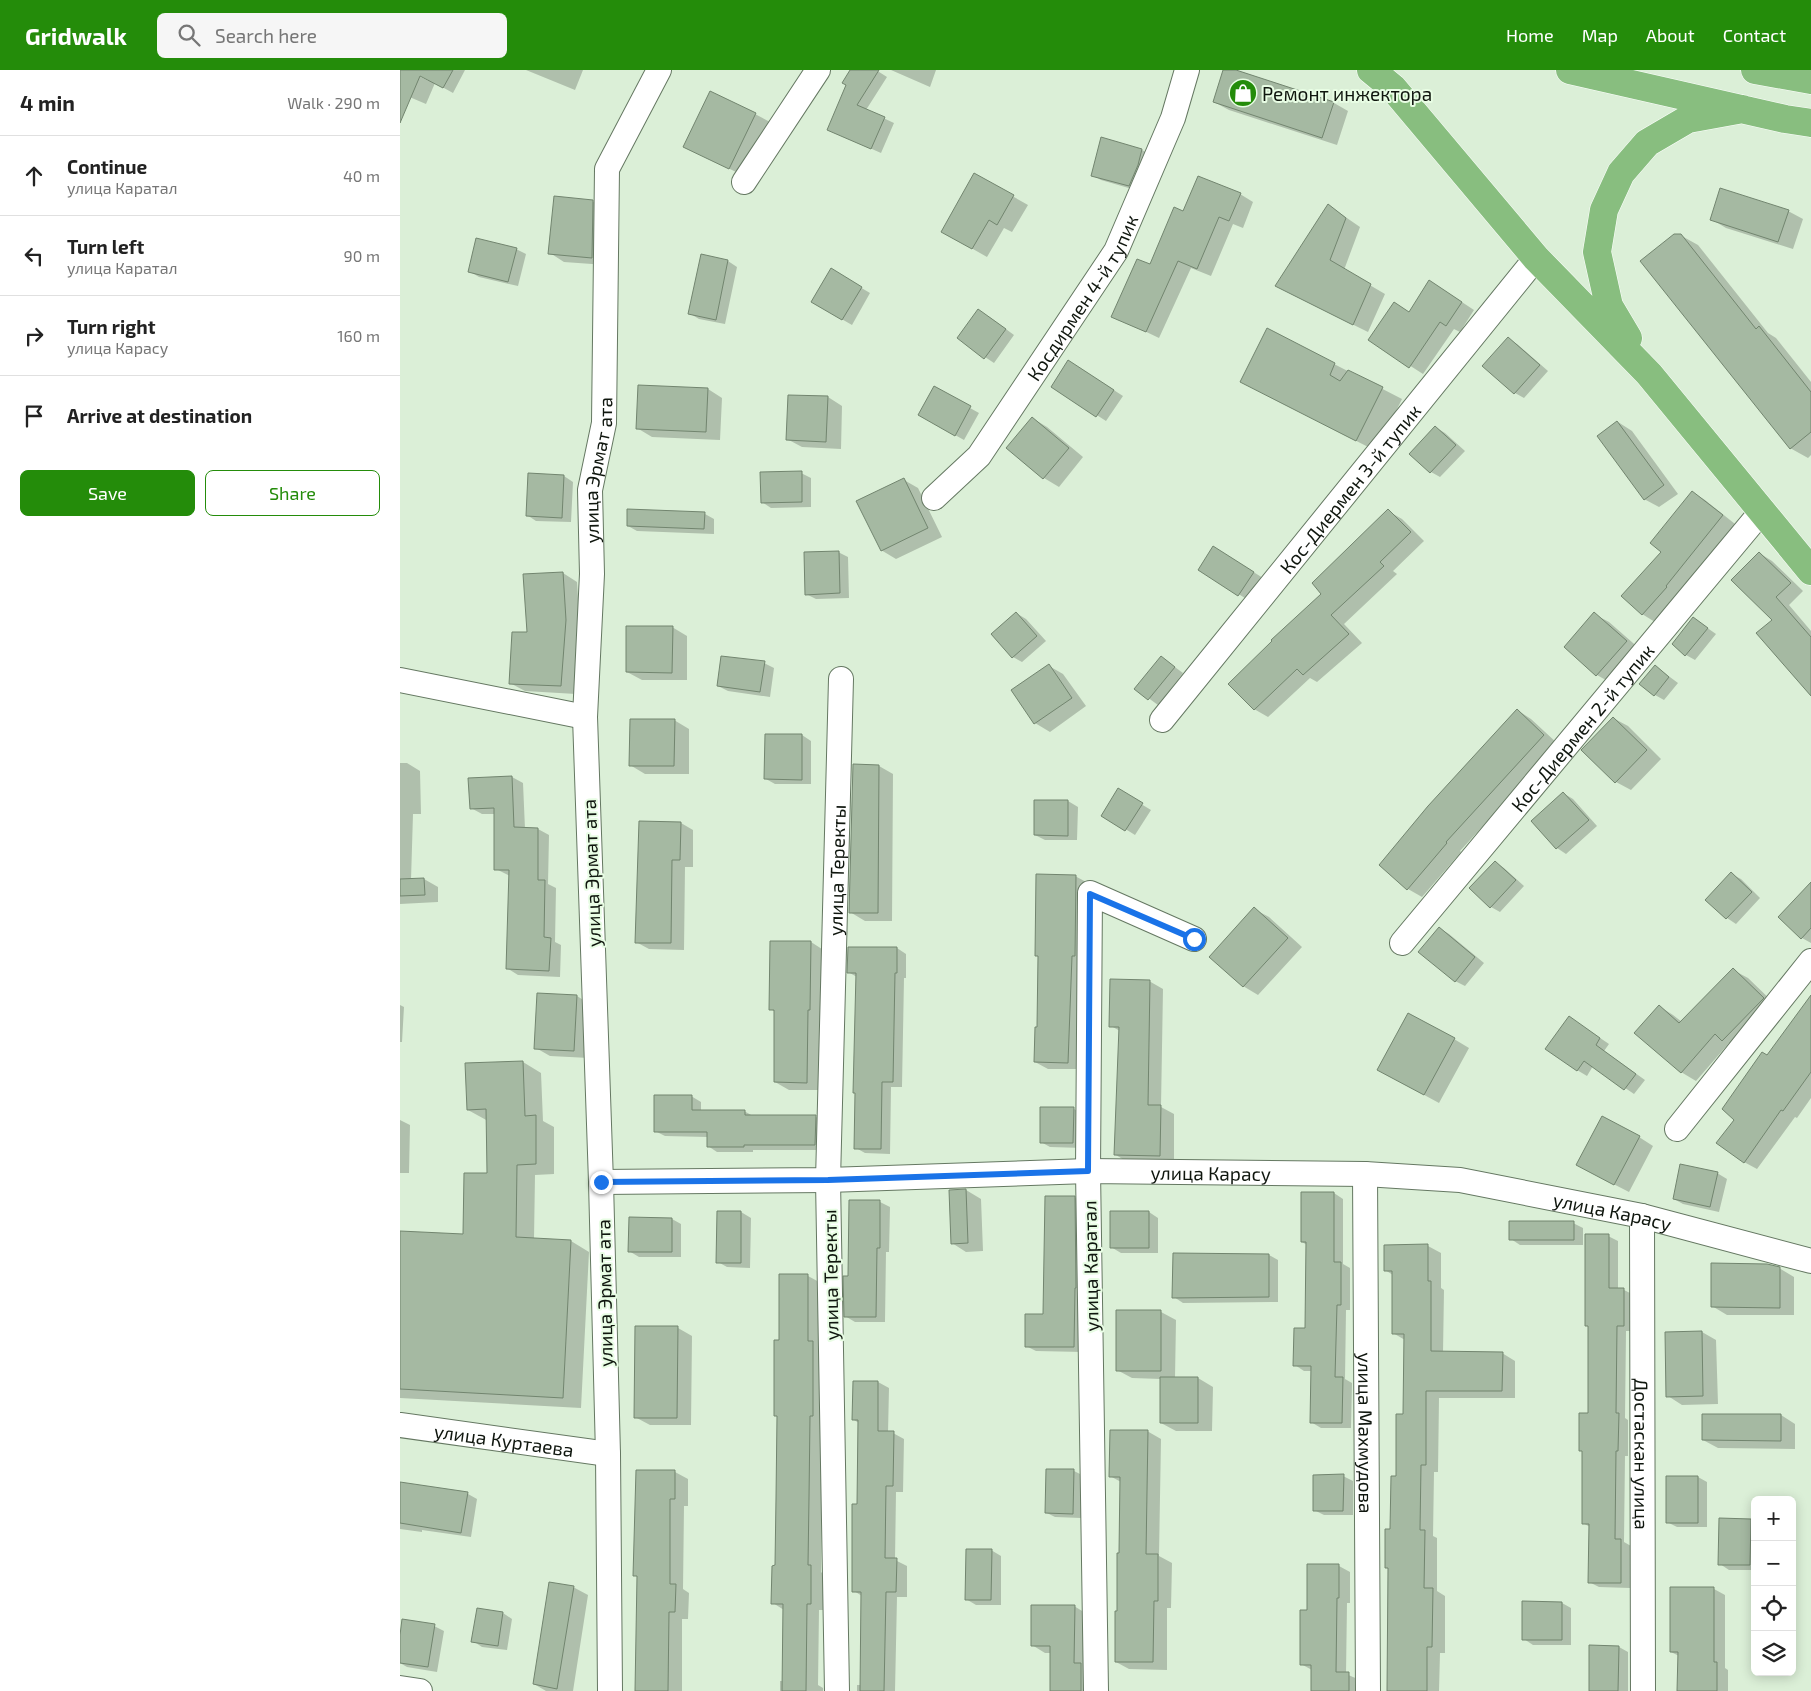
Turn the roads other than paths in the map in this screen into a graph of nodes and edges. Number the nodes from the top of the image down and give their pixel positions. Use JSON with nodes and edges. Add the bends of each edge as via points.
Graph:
{"nodes":[{"id":1,"x":659,"y":70,"type":"edge"},
{"id":2,"x":818,"y":70,"type":"edge"},
{"id":3,"x":1187,"y":70,"type":"edge"},
{"id":4,"x":1371,"y":70,"type":"edge"},
{"id":5,"x":1570,"y":70,"type":"edge"},
{"id":6,"x":1756,"y":70,"type":"edge"},
{"id":7,"x":1811,"y":80,"type":"edge"},
{"id":8,"x":1742,"y":109,"type":"junction"},
{"id":9,"x":1811,"y":123,"type":"edge"},
{"id":10,"x":744,"y":182,"type":"dead end"},
{"id":11,"x":1536,"y":258,"type":"junction"},
{"id":12,"x":1649,"y":374,"type":"junction"},
{"id":13,"x":934,"y":498,"type":"dead end"},
{"id":14,"x":1762,"y":511,"type":"junction"},
{"id":15,"x":1811,"y":571,"type":"edge"},
{"id":16,"x":841,"y":679,"type":"dead end"},
{"id":17,"x":400,"y":680,"type":"edge"},
{"id":18,"x":585,"y":717,"type":"junction"},
{"id":19,"x":1162,"y":720,"type":"dead end"},
{"id":20,"x":1194,"y":939,"type":"dead end"},
{"id":21,"x":1402,"y":943,"type":"dead end"},
{"id":22,"x":1811,"y":961,"type":"edge"},
{"id":23,"x":1677,"y":1129,"type":"dead end"},
{"id":24,"x":1088,"y":1171,"type":"junction"},
{"id":25,"x":1365,"y":1174,"type":"junction"},
{"id":26,"x":828,"y":1180,"type":"junction"},
{"id":27,"x":601,"y":1182,"type":"junction"},
{"id":28,"x":1642,"y":1216,"type":"junction"},
{"id":29,"x":1811,"y":1261,"type":"edge"},
{"id":30,"x":400,"y":1425,"type":"edge"},
{"id":31,"x":608,"y":1454,"type":"junction"},
{"id":32,"x":400,"y":1688,"type":"edge"},
{"id":33,"x":420,"y":1691,"type":"edge"},
{"id":34,"x":610,"y":1691,"type":"edge"},
{"id":35,"x":837,"y":1691,"type":"edge"},
{"id":36,"x":1096,"y":1691,"type":"edge"},
{"id":37,"x":1368,"y":1691,"type":"edge"},
{"id":38,"x":1643,"y":1691,"type":"edge"}],
"edges":[{"from":1,"to":18,"type":"street","name":"улица Эрмат ата","via":[[607,169],[604,423],[590,490],[592,574]]},
{"from":2,"to":10,"type":"street"},
{"from":3,"to":13,"type":"street","name":"Косдирмен 4-й тупик","via":[[1173,118],[1116,251],[979,456]]},
{"from":4,"to":11,"type":"highway","via":[[1393,88]]},
{"from":5,"to":8,"type":"highway"},
{"from":6,"to":7,"type":"highway"},
{"from":8,"to":9,"type":"highway"},
{"from":8,"to":12,"type":"highway","via":[[1688,119],[1647,143],[1621,173],[1604,210],[1598,252],[1609,306]]},
{"from":11,"to":12,"type":"highway"},
{"from":11,"to":19,"type":"street","name":"Кос-Диермен 3-й тупик"},
{"from":12,"to":14,"type":"highway"},
{"from":14,"to":15,"type":"highway"},
{"from":14,"to":21,"type":"street","name":"Кос-Диермен 2-й тупик"},
{"from":16,"to":26,"type":"street","name":"улица Теректы"},
{"from":17,"to":18,"type":"street"},
{"from":18,"to":27,"type":"street","name":"улица Эрмат ата"},
{"from":20,"to":24,"type":"street","name":"улица Каратал","via":[[1090,894]]},
{"from":22,"to":23,"type":"street"},
{"from":24,"to":25,"type":"street","name":"улица Карасу"},
{"from":24,"to":26,"type":"street","name":"улица Карасу"},
{"from":24,"to":36,"type":"street","name":"улица Каратал"},
{"from":25,"to":28,"type":"street","name":"улица Карасу","via":[[1460,1180]]},
{"from":25,"to":37,"type":"street","name":"улица Махмудова"},
{"from":26,"to":27,"type":"street","name":"улица Карасу"},
{"from":26,"to":35,"type":"street","name":"улица Теректы"},
{"from":27,"to":31,"type":"street","name":"улица Эрмат ата"},
{"from":28,"to":29,"type":"street","name":"улица Карасу"},
{"from":28,"to":38,"type":"street","name":"Достаскан улица"},
{"from":30,"to":31,"type":"street","name":"улица Куртаева"},
{"from":31,"to":34,"type":"street","name":"улица Эрмат ата"},
{"from":32,"to":33,"type":"street"}]}
